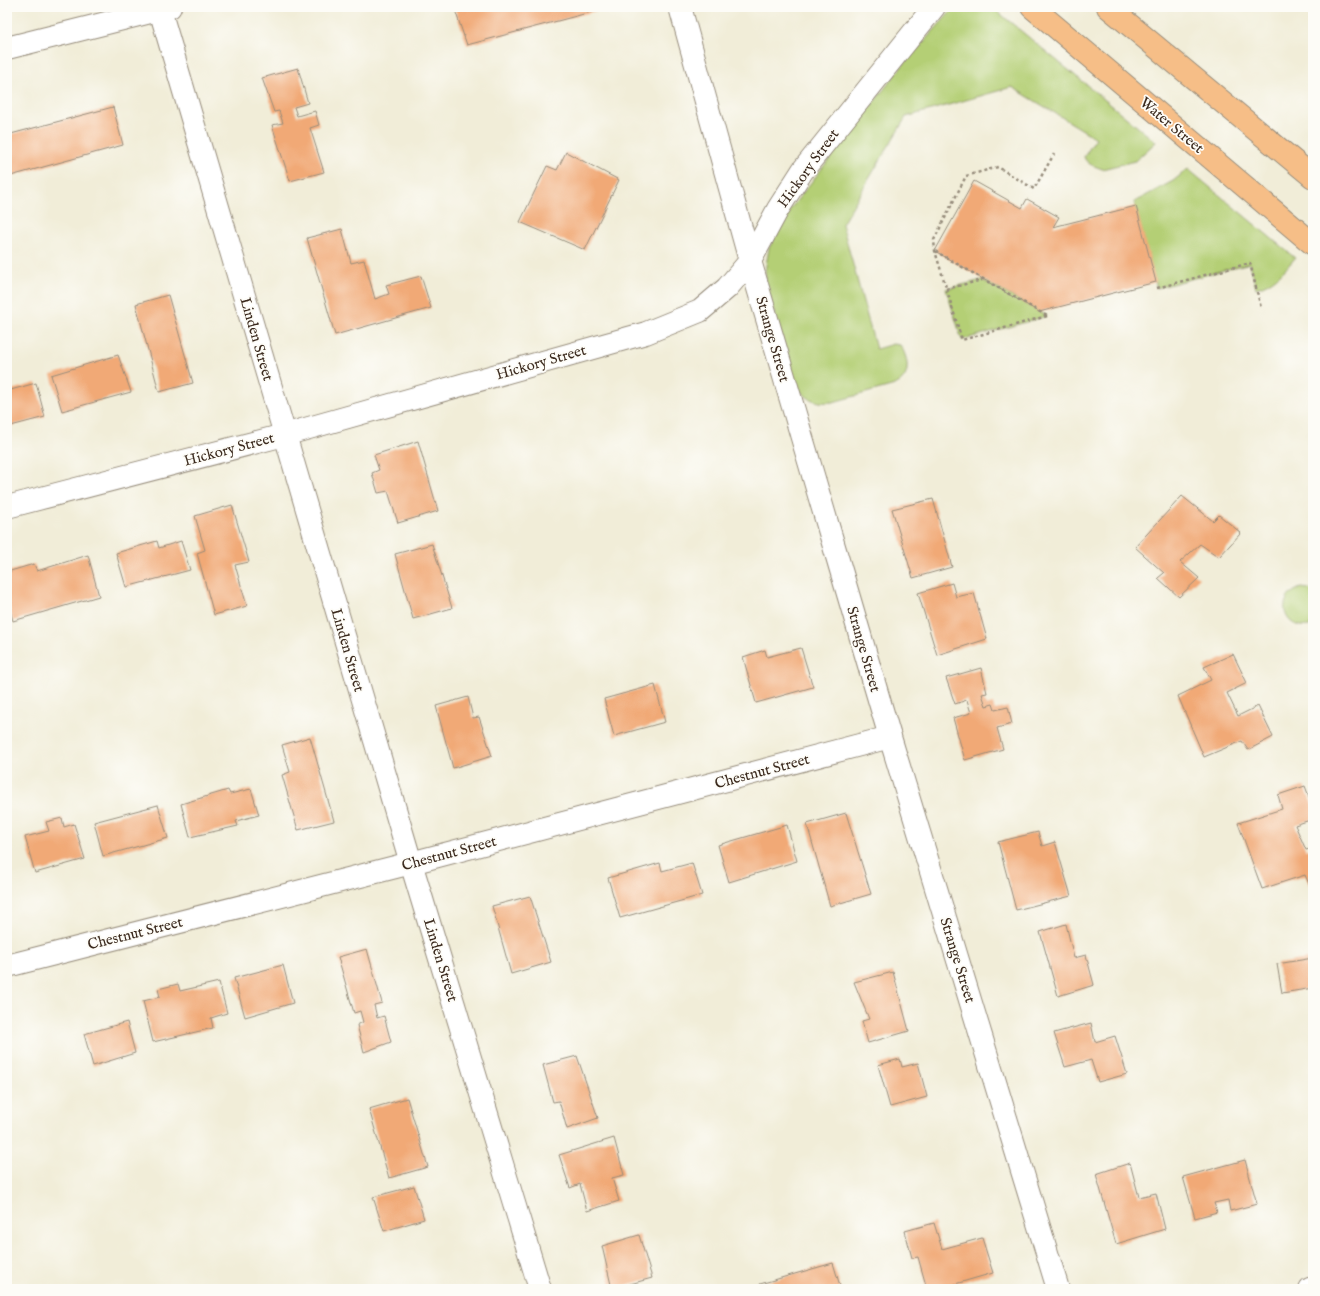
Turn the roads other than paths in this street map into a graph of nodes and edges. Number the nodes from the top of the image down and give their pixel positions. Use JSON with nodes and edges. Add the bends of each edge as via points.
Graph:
{"nodes":[{"id":1,"x":680,"y":7,"type":"edge"},
{"id":2,"x":934,"y":7,"type":"edge"},
{"id":3,"x":1032,"y":7,"type":"edge"},
{"id":4,"x":1108,"y":7,"type":"edge"},
{"id":5,"x":165,"y":8,"type":"edge"},
{"id":6,"x":7,"y":48,"type":"edge"},
{"id":7,"x":1313,"y":177,"type":"edge"},
{"id":8,"x":1313,"y":244,"type":"edge"},
{"id":9,"x":750,"y":261,"type":"junction"},
{"id":10,"x":284,"y":434,"type":"junction"},
{"id":11,"x":7,"y":507,"type":"edge"},
{"id":12,"x":890,"y":737,"type":"junction"},
{"id":13,"x":411,"y":863,"type":"junction"},
{"id":14,"x":7,"y":966,"type":"edge"},
{"id":15,"x":1313,"y":1288,"type":"edge"},
{"id":16,"x":540,"y":1289,"type":"edge"},
{"id":17,"x":1058,"y":1289,"type":"edge"},
{"id":18,"x":1310,"y":1289,"type":"edge"}],
"edges":[{"from":1,"to":9,"type":"street","name":"Strange Street"},
{"from":2,"to":9,"type":"street","name":"Hickory Street","via":[[803,170]]},
{"from":3,"to":8,"type":"main road","name":"Water Street"},
{"from":4,"to":7,"type":"main road"},
{"from":5,"to":6,"type":"street"},
{"from":5,"to":10,"type":"street","name":"Linden Street"},
{"from":9,"to":10,"type":"street","name":"Hickory Street","via":[[727,288],[700,311],[646,333]]},
{"from":9,"to":12,"type":"street","name":"Strange Street"},
{"from":10,"to":11,"type":"street","name":"Hickory Street"},
{"from":10,"to":13,"type":"street","name":"Linden Street"},
{"from":12,"to":13,"type":"street","name":"Chestnut Street"},
{"from":12,"to":17,"type":"street","name":"Strange Street"},
{"from":13,"to":14,"type":"street","name":"Chestnut Street"},
{"from":13,"to":16,"type":"street","name":"Linden Street"},
{"from":15,"to":18,"type":"street"}]}
